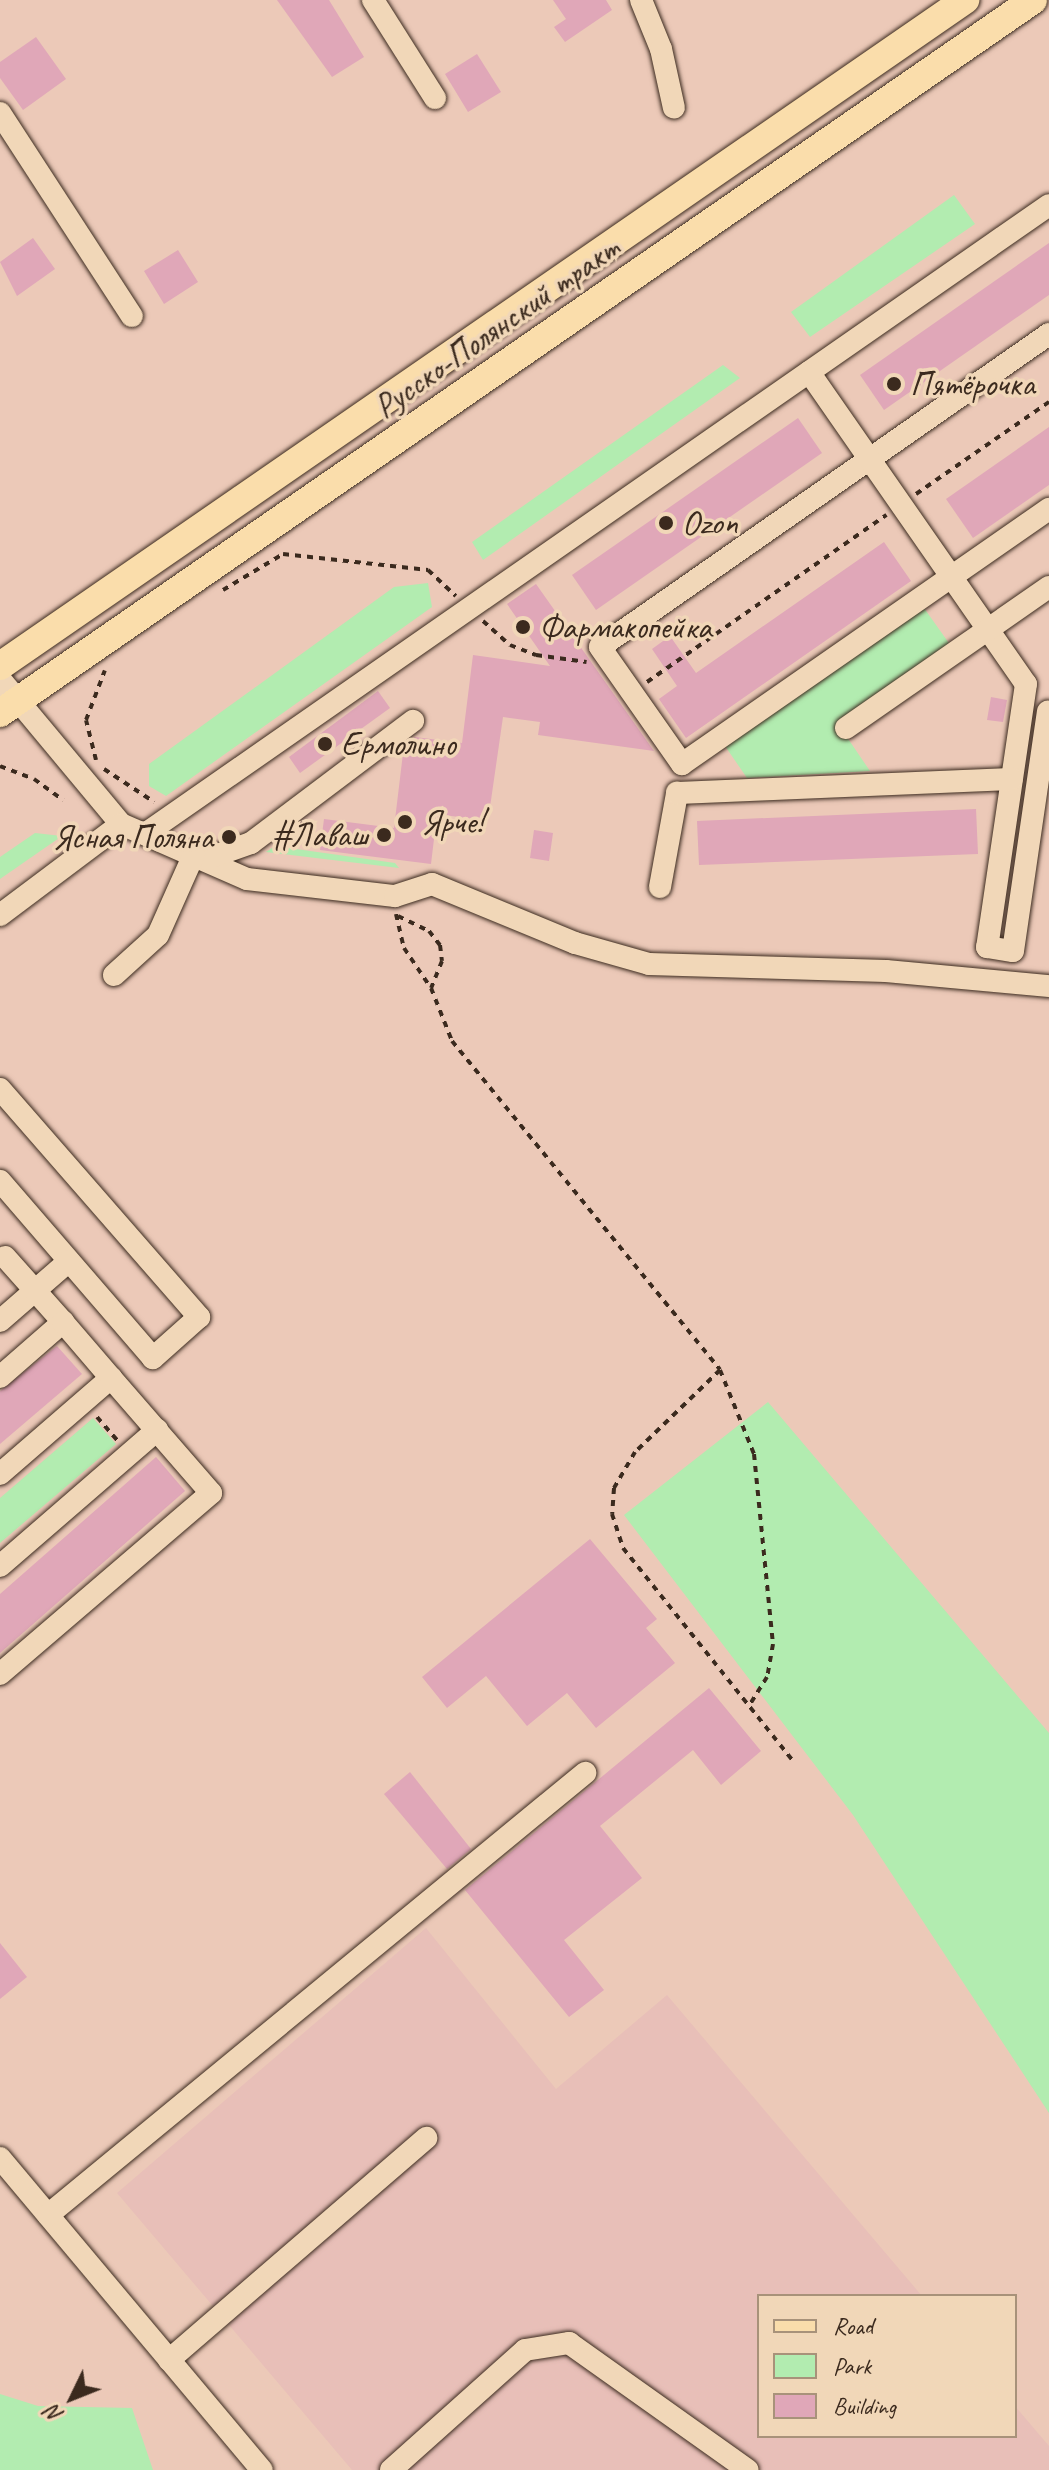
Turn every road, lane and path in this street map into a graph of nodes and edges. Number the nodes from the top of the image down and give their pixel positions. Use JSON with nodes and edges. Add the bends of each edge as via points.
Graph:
{"nodes":[{"id":1,"x":373,"y":0,"type":"edge"},
{"id":2,"x":641,"y":0,"type":"edge"},
{"id":3,"x":965,"y":0,"type":"edge"},
{"id":4,"x":1033,"y":0,"type":"edge"},
{"id":5,"x":435,"y":98,"type":"dead end"},
{"id":6,"x":674,"y":108,"type":"dead end"},
{"id":7,"x":0,"y":113,"type":"edge"},
{"id":8,"x":1049,"y":205,"type":"edge"},
{"id":9,"x":132,"y":316,"type":"dead end"},
{"id":10,"x":1049,"y":334,"type":"edge"},
{"id":11,"x":809,"y":372,"type":"junction"},
{"id":12,"x":1049,"y":402,"type":"edge"},
{"id":13,"x":869,"y":459,"type":"junction"},
{"id":14,"x":901,"y":505,"type":"junction"},
{"id":15,"x":1049,"y":509,"type":"edge"},
{"id":16,"x":951,"y":577,"type":"junction"},
{"id":17,"x":1049,"y":587,"type":"edge"},
{"id":18,"x":219,"y":592,"type":"dead end"},
{"id":19,"x":469,"y":608,"type":"junction"},
{"id":20,"x":988,"y":629,"type":"junction"},
{"id":21,"x":605,"y":655,"type":"junction"},
{"id":22,"x":111,"y":662,"type":"dead end"},
{"id":23,"x":0,"y":666,"type":"edge"},
{"id":24,"x":632,"y":692,"type":"junction"},
{"id":25,"x":5,"y":697,"type":"edge"},
{"id":26,"x":1048,"y":712,"type":"edge"},
{"id":27,"x":413,"y":721,"type":"dead end"},
{"id":28,"x":846,"y":728,"type":"dead end"},
{"id":29,"x":1,"y":767,"type":"edge"},
{"id":30,"x":1012,"y":779,"type":"junction"},
{"id":31,"x":63,"y":800,"type":"dead end"},
{"id":32,"x":164,"y":804,"type":"dead end"},
{"id":33,"x":121,"y":824,"type":"junction"},
{"id":34,"x":145,"y":834,"type":"junction"},
{"id":35,"x":200,"y":856,"type":"junction"},
{"id":36,"x":660,"y":887,"type":"dead end"},
{"id":37,"x":396,"y":905,"type":"junction"},
{"id":38,"x":0,"y":915,"type":"edge"},
{"id":39,"x":114,"y":975,"type":"dead end"},
{"id":40,"x":1049,"y":986,"type":"edge"},
{"id":41,"x":431,"y":988,"type":"junction"},
{"id":42,"x":0,"y":1089,"type":"edge"},
{"id":43,"x":0,"y":1181,"type":"edge"},
{"id":44,"x":2,"y":1256,"type":"edge"},
{"id":45,"x":69,"y":1261,"type":"junction"},
{"id":46,"x":35,"y":1291,"type":"junction"},
{"id":47,"x":0,"y":1321,"type":"edge"},
{"id":48,"x":63,"y":1322,"type":"junction"},
{"id":49,"x":720,"y":1370,"type":"junction"},
{"id":50,"x":0,"y":1377,"type":"edge"},
{"id":51,"x":111,"y":1378,"type":"junction"},
{"id":52,"x":84,"y":1402,"type":"junction"},
{"id":53,"x":157,"y":1430,"type":"junction"},
{"id":54,"x":129,"y":1454,"type":"junction"},
{"id":55,"x":0,"y":1474,"type":"edge"},
{"id":56,"x":0,"y":1566,"type":"edge"},
{"id":57,"x":0,"y":1674,"type":"edge"},
{"id":58,"x":749,"y":1706,"type":"junction"},
{"id":59,"x":792,"y":1760,"type":"dead end"},
{"id":60,"x":585,"y":1773,"type":"dead end"},
{"id":61,"x":426,"y":2138,"type":"dead end"},
{"id":62,"x":0,"y":2158,"type":"edge"},
{"id":63,"x":48,"y":2215,"type":"junction"},
{"id":64,"x":169,"y":2360,"type":"junction"},
{"id":65,"x":262,"y":2470,"type":"edge"},
{"id":66,"x":391,"y":2470,"type":"edge"},
{"id":67,"x":748,"y":2470,"type":"edge"}],
"edges":[{"from":1,"to":5,"type":"street"},
{"from":2,"to":6,"type":"street"},
{"from":3,"to":23,"type":"main road","name":"Русско-Полянский тракт"},
{"from":4,"to":25,"type":"main road","name":"Русско-Полянский тракт"},
{"from":7,"to":9,"type":"street"},
{"from":8,"to":11,"type":"street"},
{"from":10,"to":13,"type":"street"},
{"from":11,"to":13,"type":"street"},
{"from":11,"to":19,"type":"street"},
{"from":12,"to":14,"type":"path"},
{"from":13,"to":14,"type":"street"},
{"from":13,"to":21,"type":"street","via":[[600,647]]},
{"from":14,"to":16,"type":"street"},
{"from":14,"to":24,"type":"path"},
{"from":15,"to":16,"type":"street"},
{"from":16,"to":20,"type":"street"},
{"from":16,"to":24,"type":"street","via":[[682,764]]},
{"from":17,"to":20,"type":"street"},
{"from":18,"to":19,"type":"path","via":[[283,554],[428,570]]},
{"from":19,"to":21,"type":"path","via":[[510,645],[536,655],[589,663]]},
{"from":19,"to":34,"type":"street"},
{"from":20,"to":28,"type":"street"},
{"from":20,"to":30,"type":"street","via":[[1026,684]]},
{"from":21,"to":24,"type":"street"},
{"from":22,"to":32,"type":"path","via":[[88,705],[87,735],[95,759]]},
{"from":25,"to":33,"type":"street"},
{"from":26,"to":30,"type":"street","via":[[1013,951],[987,947]]},
{"from":27,"to":35,"type":"street","via":[[251,843]]},
{"from":29,"to":31,"type":"path"},
{"from":30,"to":36,"type":"street","via":[[677,793]]},
{"from":33,"to":34,"type":"street"},
{"from":33,"to":38,"type":"street"},
{"from":34,"to":35,"type":"street"},
{"from":35,"to":37,"type":"street","via":[[247,879]]},
{"from":35,"to":39,"type":"street","via":[[158,935]]},
{"from":37,"to":40,"type":"street","via":[[432,884],[575,943],[649,964],[886,971]]},
{"from":37,"to":41,"type":"path","via":[[404,948]]},
{"from":37,"to":41,"type":"path","via":[[440,945],[442,961]]},
{"from":41,"to":49,"type":"path","via":[[452,1041]]},
{"from":42,"to":45,"type":"street","via":[[199,1317],[153,1358]]},
{"from":43,"to":45,"type":"street"},
{"from":44,"to":46,"type":"street"},
{"from":45,"to":46,"type":"street"},
{"from":46,"to":47,"type":"street"},
{"from":46,"to":48,"type":"street"},
{"from":48,"to":50,"type":"street"},
{"from":48,"to":51,"type":"street"},
{"from":49,"to":58,"type":"path","via":[[754,1454],[773,1644],[767,1677]]},
{"from":49,"to":58,"type":"path","via":[[635,1452],[614,1488],[612,1514],[623,1548]]},
{"from":51,"to":52,"type":"street"},
{"from":51,"to":53,"type":"street"},
{"from":52,"to":54,"type":"path"},
{"from":52,"to":55,"type":"street"},
{"from":53,"to":54,"type":"street"},
{"from":53,"to":57,"type":"street","via":[[211,1493]]},
{"from":54,"to":56,"type":"street"},
{"from":58,"to":59,"type":"path"},
{"from":60,"to":63,"type":"street"},
{"from":61,"to":64,"type":"street"},
{"from":62,"to":63,"type":"street"},
{"from":63,"to":64,"type":"street"},
{"from":64,"to":65,"type":"street"},
{"from":66,"to":67,"type":"street","via":[[525,2350],[569,2343]]}]}
